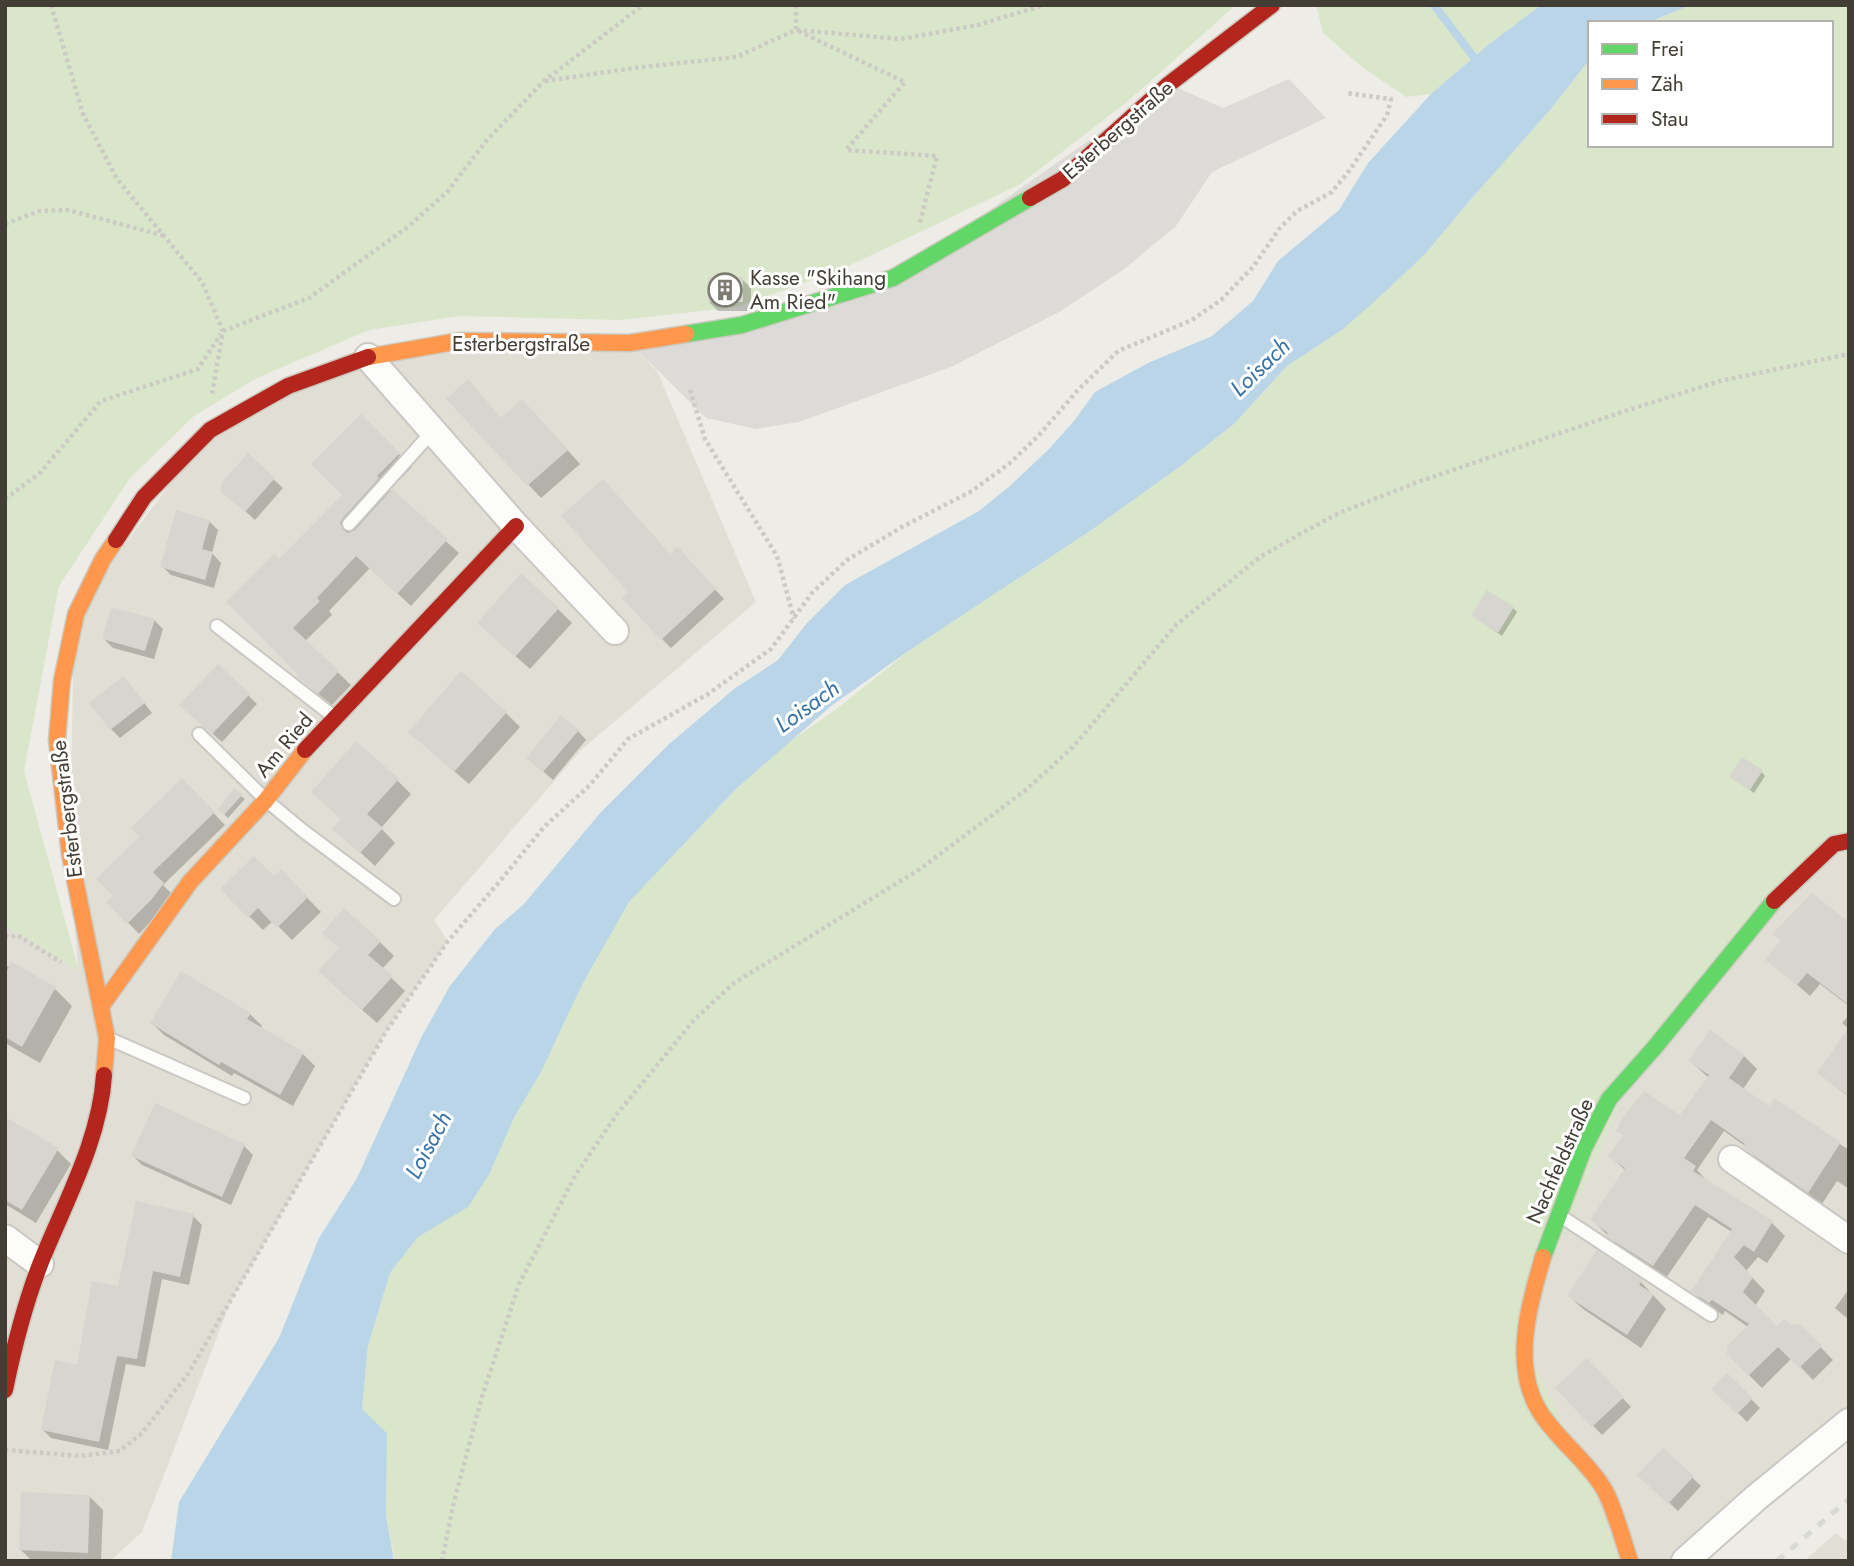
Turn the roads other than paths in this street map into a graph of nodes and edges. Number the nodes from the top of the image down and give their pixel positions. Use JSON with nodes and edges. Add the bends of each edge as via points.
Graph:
{"nodes":[{"id":1,"x":1272,"y":5,"type":"edge"},
{"id":2,"x":368,"y":357,"type":"junction"},
{"id":3,"x":433,"y":431,"type":"junction"},
{"id":4,"x":349,"y":524,"type":"dead end"},
{"id":5,"x":516,"y":526,"type":"junction"},
{"id":6,"x":217,"y":626,"type":"dead end"},
{"id":7,"x":615,"y":631,"type":"dead end"},
{"id":8,"x":335,"y":717,"type":"junction"},
{"id":9,"x":199,"y":734,"type":"dead end"},
{"id":10,"x":266,"y":800,"type":"junction"},
{"id":11,"x":1849,"y":841,"type":"edge"},
{"id":12,"x":394,"y":899,"type":"dead end"},
{"id":13,"x":102,"y":1005,"type":"junction"},
{"id":14,"x":107,"y":1038,"type":"junction"},
{"id":15,"x":244,"y":1098,"type":"dead end"},
{"id":16,"x":1732,"y":1159,"type":"dead end"},
{"id":17,"x":1558,"y":1214,"type":"junction"},
{"id":18,"x":5,"y":1238,"type":"edge"},
{"id":19,"x":1849,"y":1240,"type":"edge"},
{"id":20,"x":40,"y":1264,"type":"junction"},
{"id":21,"x":1711,"y":1315,"type":"dead end"},
{"id":22,"x":6,"y":1381,"type":"edge"},
{"id":23,"x":1849,"y":1422,"type":"edge"},
{"id":24,"x":1630,"y":1561,"type":"edge"},
{"id":25,"x":1685,"y":1561,"type":"edge"}],
"edges":[{"from":1,"to":2,"type":"street","name":"Esterbergstraße","via":[[1170,84],[1063,179],[893,278],[742,325],[630,344],[459,341]]},
{"from":2,"to":3,"type":"street"},
{"from":2,"to":13,"type":"street","name":"Esterbergstraße","via":[[288,386],[210,430],[144,497],[103,559],[76,614],[62,680],[57,740],[68,842]]},
{"from":3,"to":4,"type":"lane"},
{"from":3,"to":5,"type":"street"},
{"from":5,"to":7,"type":"street"},
{"from":5,"to":8,"type":"street","name":"Am Ried"},
{"from":6,"to":8,"type":"lane"},
{"from":8,"to":10,"type":"street","name":"Am Ried"},
{"from":9,"to":10,"type":"lane"},
{"from":10,"to":12,"type":"lane"},
{"from":10,"to":13,"type":"street","name":"Am Ried","via":[[190,882]]},
{"from":11,"to":17,"type":"street","name":"Nachfeldstraße","via":[[1834,844],[1767,907],[1609,1099]]},
{"from":13,"to":14,"type":"street","name":"Esterbergstraße"},
{"from":14,"to":15,"type":"lane"},
{"from":14,"to":20,"type":"street","name":"Esterbergstraße","via":[[103,1096],[89,1148]]},
{"from":16,"to":19,"type":"street"},
{"from":17,"to":21,"type":"lane"},
{"from":17,"to":24,"type":"street","name":"Nachfeldstraße","via":[[1532,1296],[1525,1373],[1540,1412],[1604,1487]]},
{"from":18,"to":20,"type":"street"},
{"from":20,"to":22,"type":"street","name":"Esterbergstraße"},
{"from":23,"to":25,"type":"street"}]}
